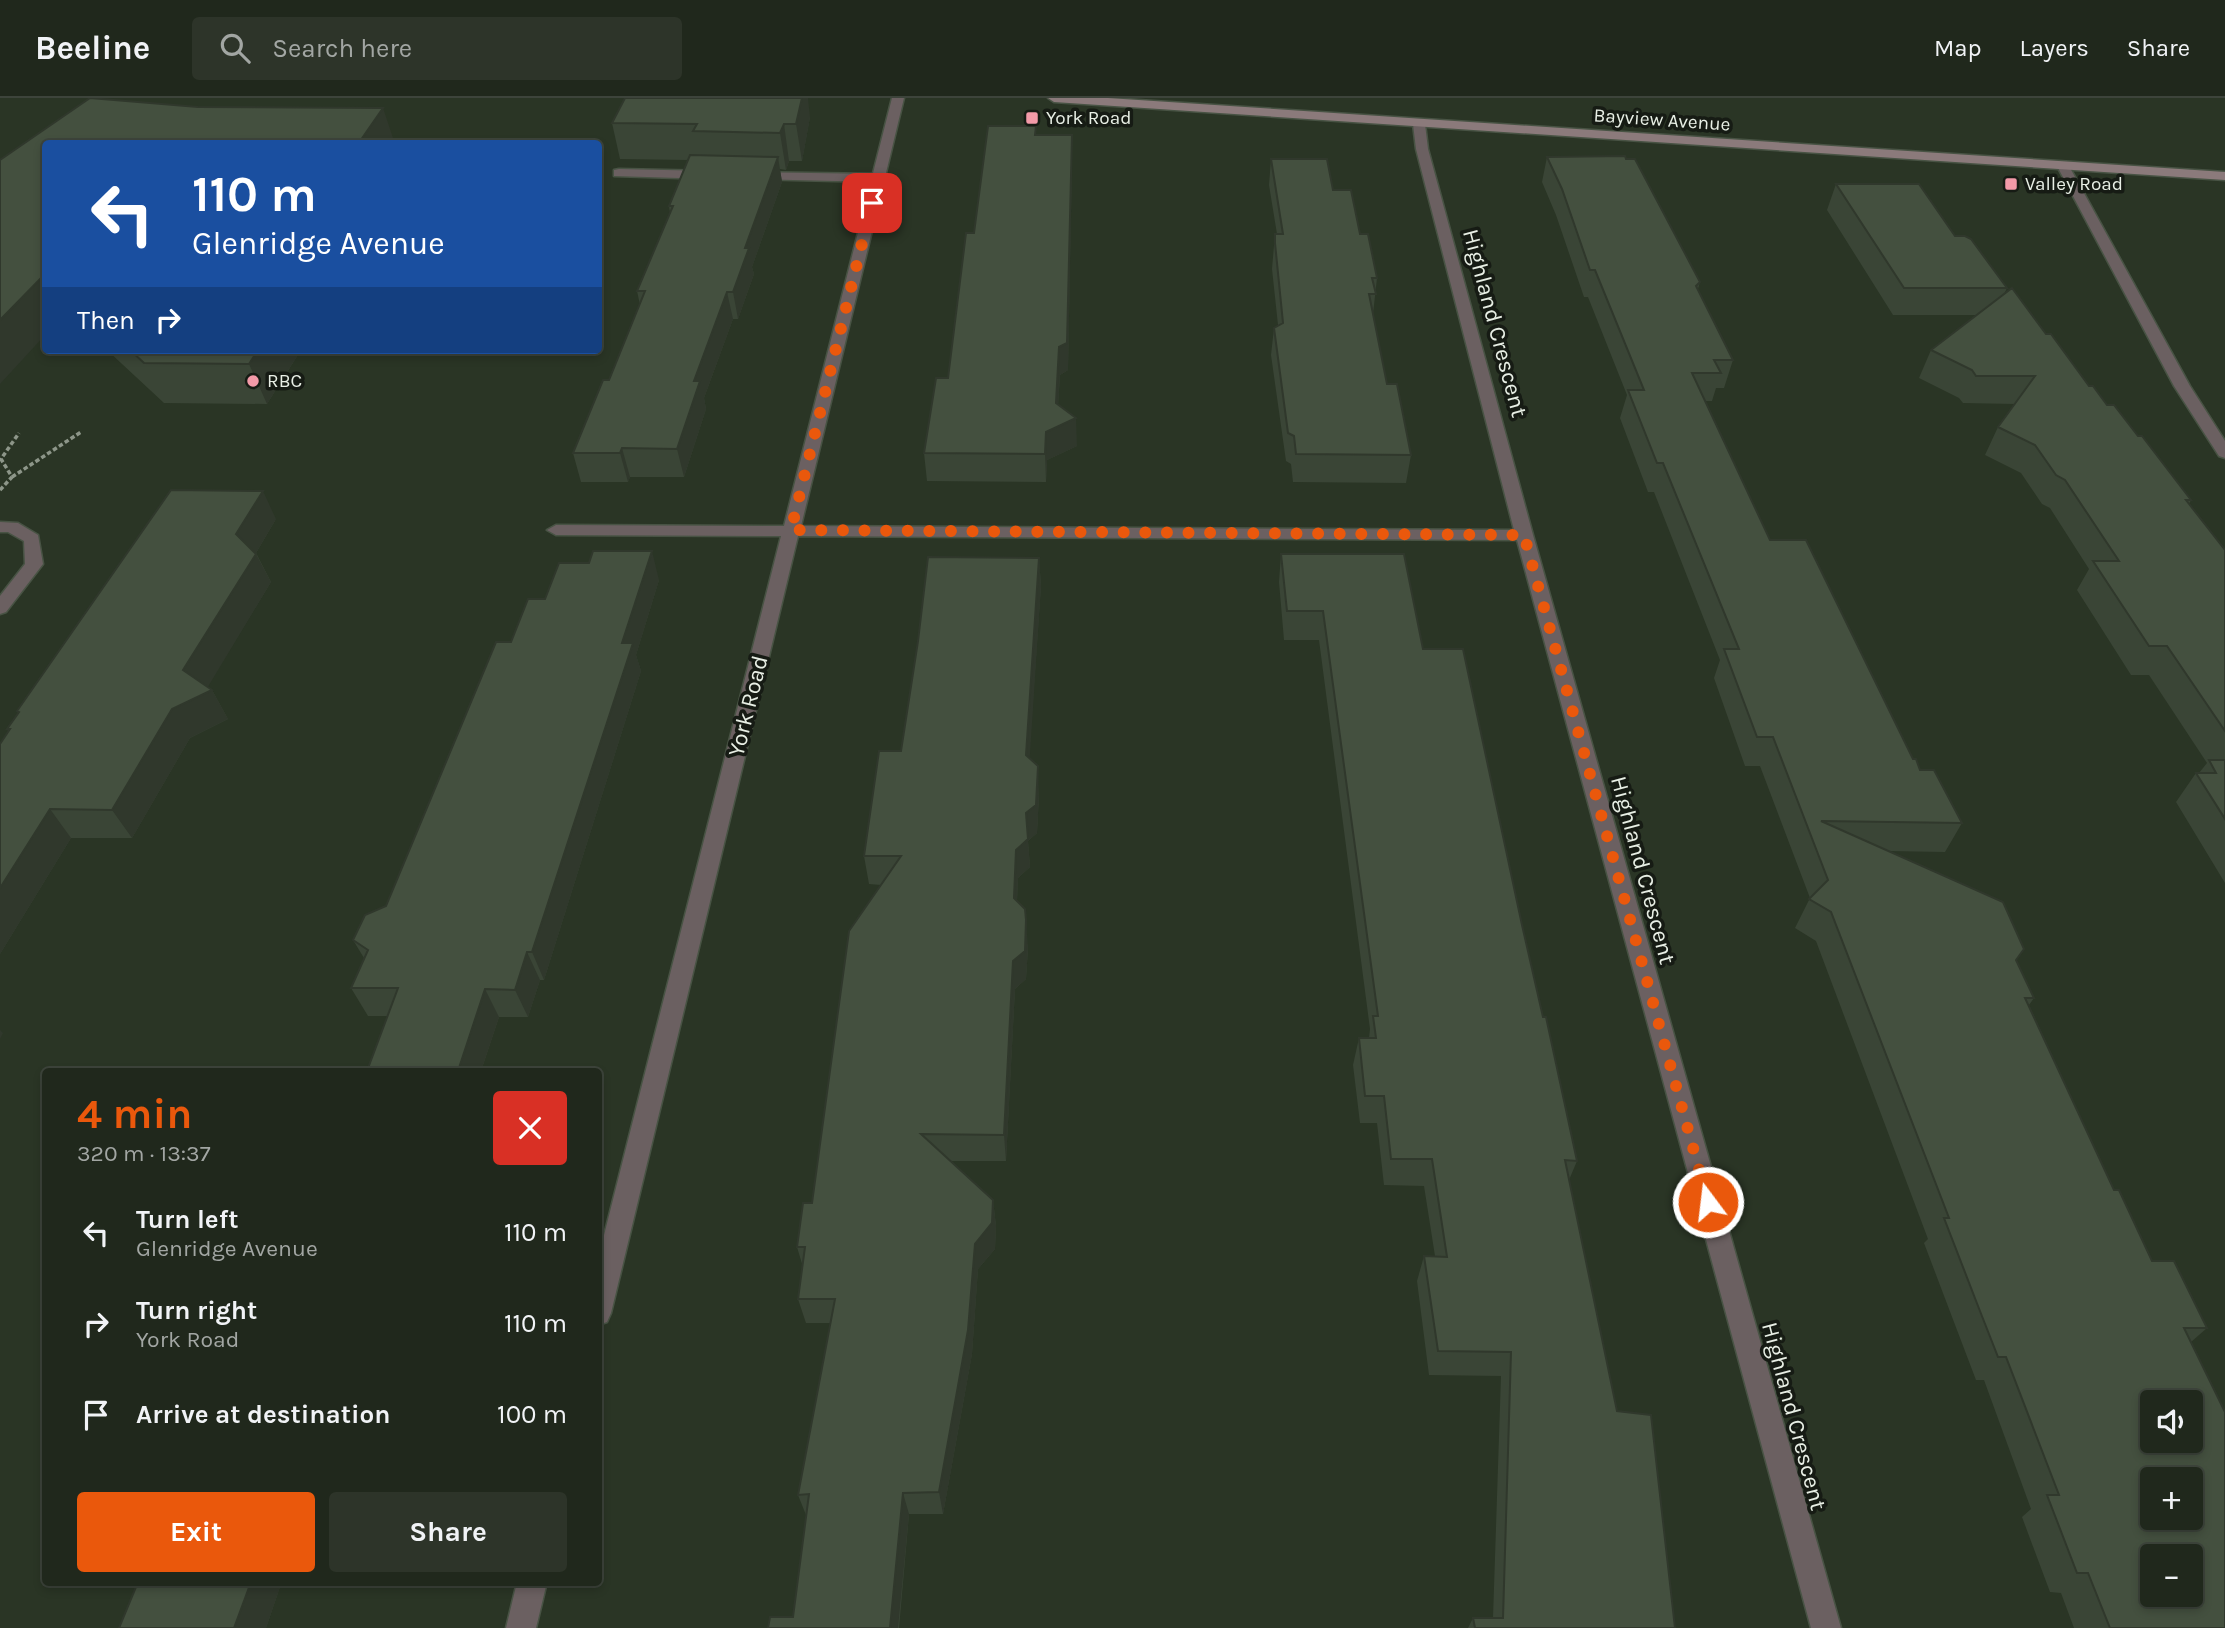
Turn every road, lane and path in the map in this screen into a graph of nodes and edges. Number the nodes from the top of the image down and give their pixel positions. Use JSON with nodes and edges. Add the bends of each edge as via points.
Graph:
{"nodes":[{"id":1,"x":898,"y":98,"type":"edge"},
{"id":2,"x":1054,"y":98,"type":"edge"},
{"id":3,"x":1419,"y":124,"type":"junction"},
{"id":4,"x":2063,"y":166,"type":"junction"},
{"id":5,"x":619,"y":173,"type":"dead end"},
{"id":6,"x":2225,"y":176,"type":"edge"},
{"id":7,"x":878,"y":178,"type":"junction"},
{"id":8,"x":81,"y":432,"type":"dead end"},
{"id":9,"x":19,"y":433,"type":"dead end"},
{"id":10,"x":2225,"y":453,"type":"edge"},
{"id":11,"x":12,"y":477,"type":"junction"},
{"id":12,"x":0,"y":490,"type":"edge"},
{"id":13,"x":0,"y":527,"type":"edge"},
{"id":14,"x":555,"y":530,"type":"dead end"},
{"id":15,"x":791,"y":530,"type":"junction"},
{"id":16,"x":1524,"y":535,"type":"junction"},
{"id":17,"x":0,"y":608,"type":"edge"},
{"id":18,"x":602,"y":1297,"type":"edge"},
{"id":19,"x":531,"y":1586,"type":"edge"},
{"id":20,"x":521,"y":1628,"type":"edge"},
{"id":21,"x":1826,"y":1628,"type":"edge"}],
"edges":[{"from":1,"to":7,"type":"street","name":"York Road"},
{"from":2,"to":3,"type":"main road","name":"Bayview Avenue"},
{"from":3,"to":4,"type":"main road","name":"Bayview Avenue"},
{"from":3,"to":16,"type":"street","name":"Highland Crescent"},
{"from":4,"to":6,"type":"main road","name":"Bayview Avenue"},
{"from":4,"to":10,"type":"street","via":[[2182,386]]},
{"from":5,"to":7,"type":"street"},
{"from":7,"to":15,"type":"street","name":"York Road"},
{"from":8,"to":11,"type":"path"},
{"from":9,"to":11,"type":"path","via":[[1,459]]},
{"from":11,"to":12,"type":"path"},
{"from":13,"to":17,"type":"street","via":[[12,527],[32,539],[34,564]]},
{"from":14,"to":15,"type":"street"},
{"from":15,"to":16,"type":"street"},
{"from":15,"to":18,"type":"street","name":"York Road"},
{"from":16,"to":21,"type":"street","name":"Highland Crescent"},
{"from":19,"to":20,"type":"street"}]}
